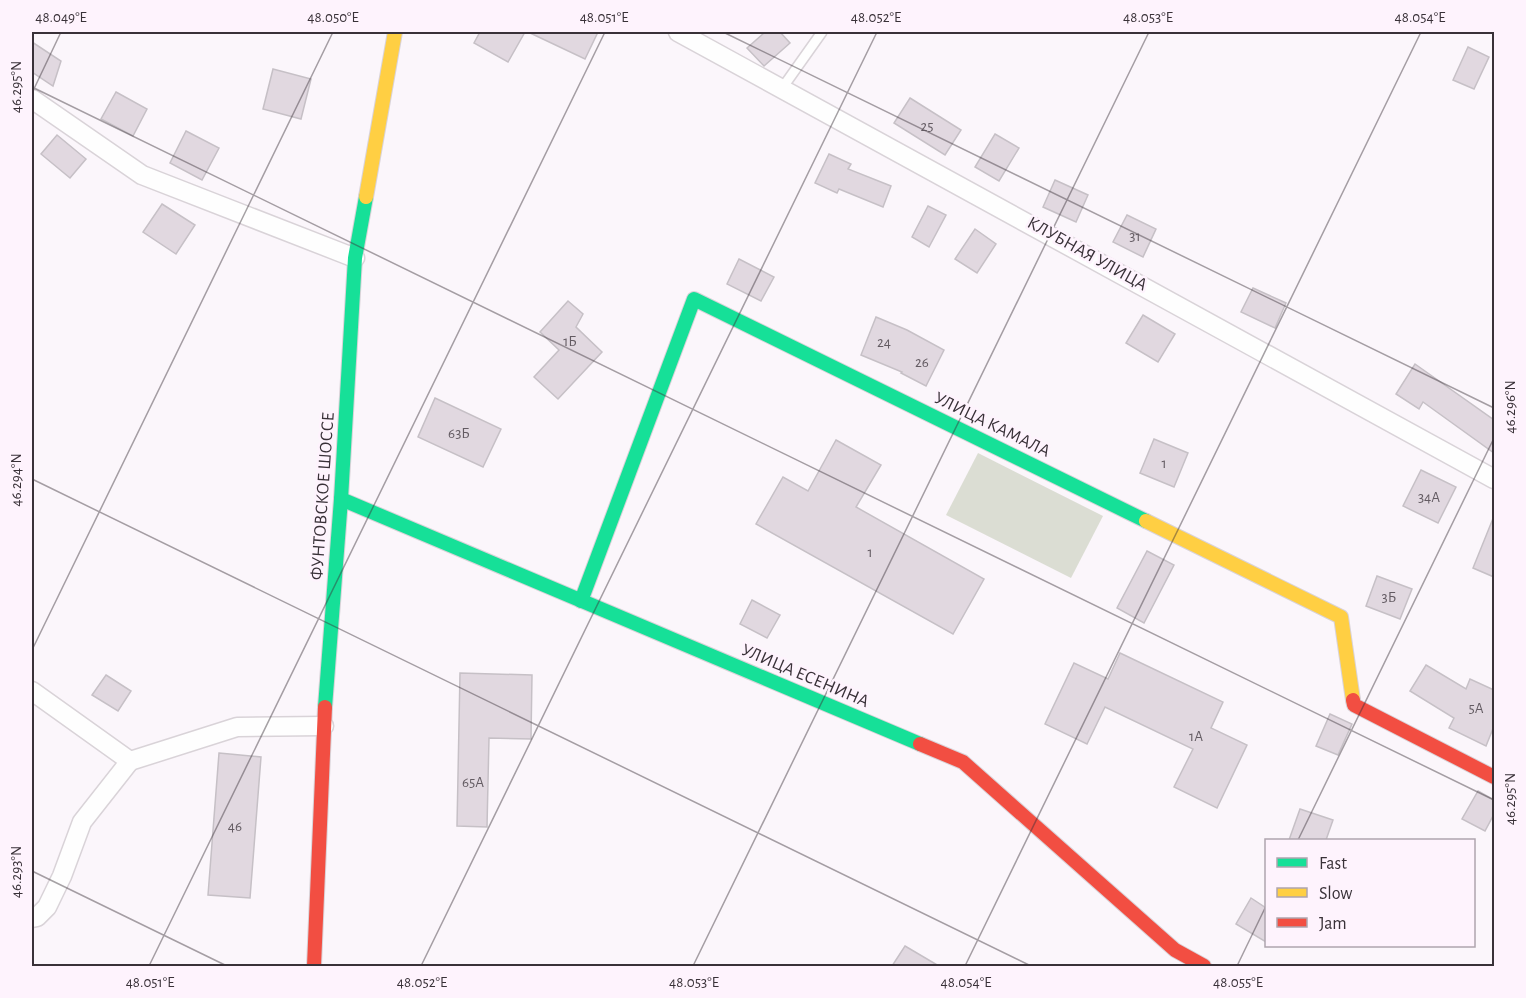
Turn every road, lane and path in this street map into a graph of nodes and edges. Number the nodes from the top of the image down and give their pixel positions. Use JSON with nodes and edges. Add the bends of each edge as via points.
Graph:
{"nodes":[{"id":1,"x":396,"y":32,"type":"edge"},
{"id":2,"x":678,"y":32,"type":"edge"},
{"id":3,"x":822,"y":32,"type":"edge"},
{"id":4,"x":783,"y":87,"type":"junction"},
{"id":5,"x":32,"y":99,"type":"edge"},
{"id":6,"x":355,"y":258,"type":"junction"},
{"id":7,"x":1494,"y":479,"type":"edge"},
{"id":8,"x":341,"y":499,"type":"junction"},
{"id":9,"x":581,"y":601,"type":"junction"},
{"id":10,"x":32,"y":691,"type":"edge"},
{"id":11,"x":324,"y":726,"type":"junction"},
{"id":12,"x":130,"y":761,"type":"junction"},
{"id":13,"x":1494,"y":777,"type":"edge"},
{"id":14,"x":32,"y":918,"type":"edge"},
{"id":15,"x":315,"y":966,"type":"edge"},
{"id":16,"x":1204,"y":966,"type":"edge"}],
"edges":[{"from":1,"to":6,"type":"street","name":"ФУНТОВСКОЕ ШОССЕ"},
{"from":2,"to":4,"type":"street","name":"КЛУБНАЯ УЛИЦА"},
{"from":3,"to":4,"type":"lane"},
{"from":4,"to":7,"type":"street","name":"КЛУБНАЯ УЛИЦА"},
{"from":5,"to":6,"type":"street","via":[[142,175]]},
{"from":6,"to":8,"type":"street","name":"ФУНТОВСКОЕ ШОССЕ"},
{"from":8,"to":9,"type":"street","name":"УЛИЦА ЕСЕНИНА"},
{"from":8,"to":11,"type":"street","name":"ФУНТОВСКОЕ ШОССЕ"},
{"from":9,"to":13,"type":"street","name":"УЛИЦА КАМАЛА","via":[[694,299],[1341,617],[1354,705]]},
{"from":9,"to":16,"type":"street","name":"УЛИЦА ЕСЕНИНА","via":[[963,762],[1175,950]]},
{"from":10,"to":12,"type":"street"},
{"from":11,"to":12,"type":"street","via":[[237,727]]},
{"from":11,"to":15,"type":"street","name":"ФУНТОВСКОЕ ШОССЕ"},
{"from":12,"to":14,"type":"street","via":[[82,822],[47,907]]}]}
